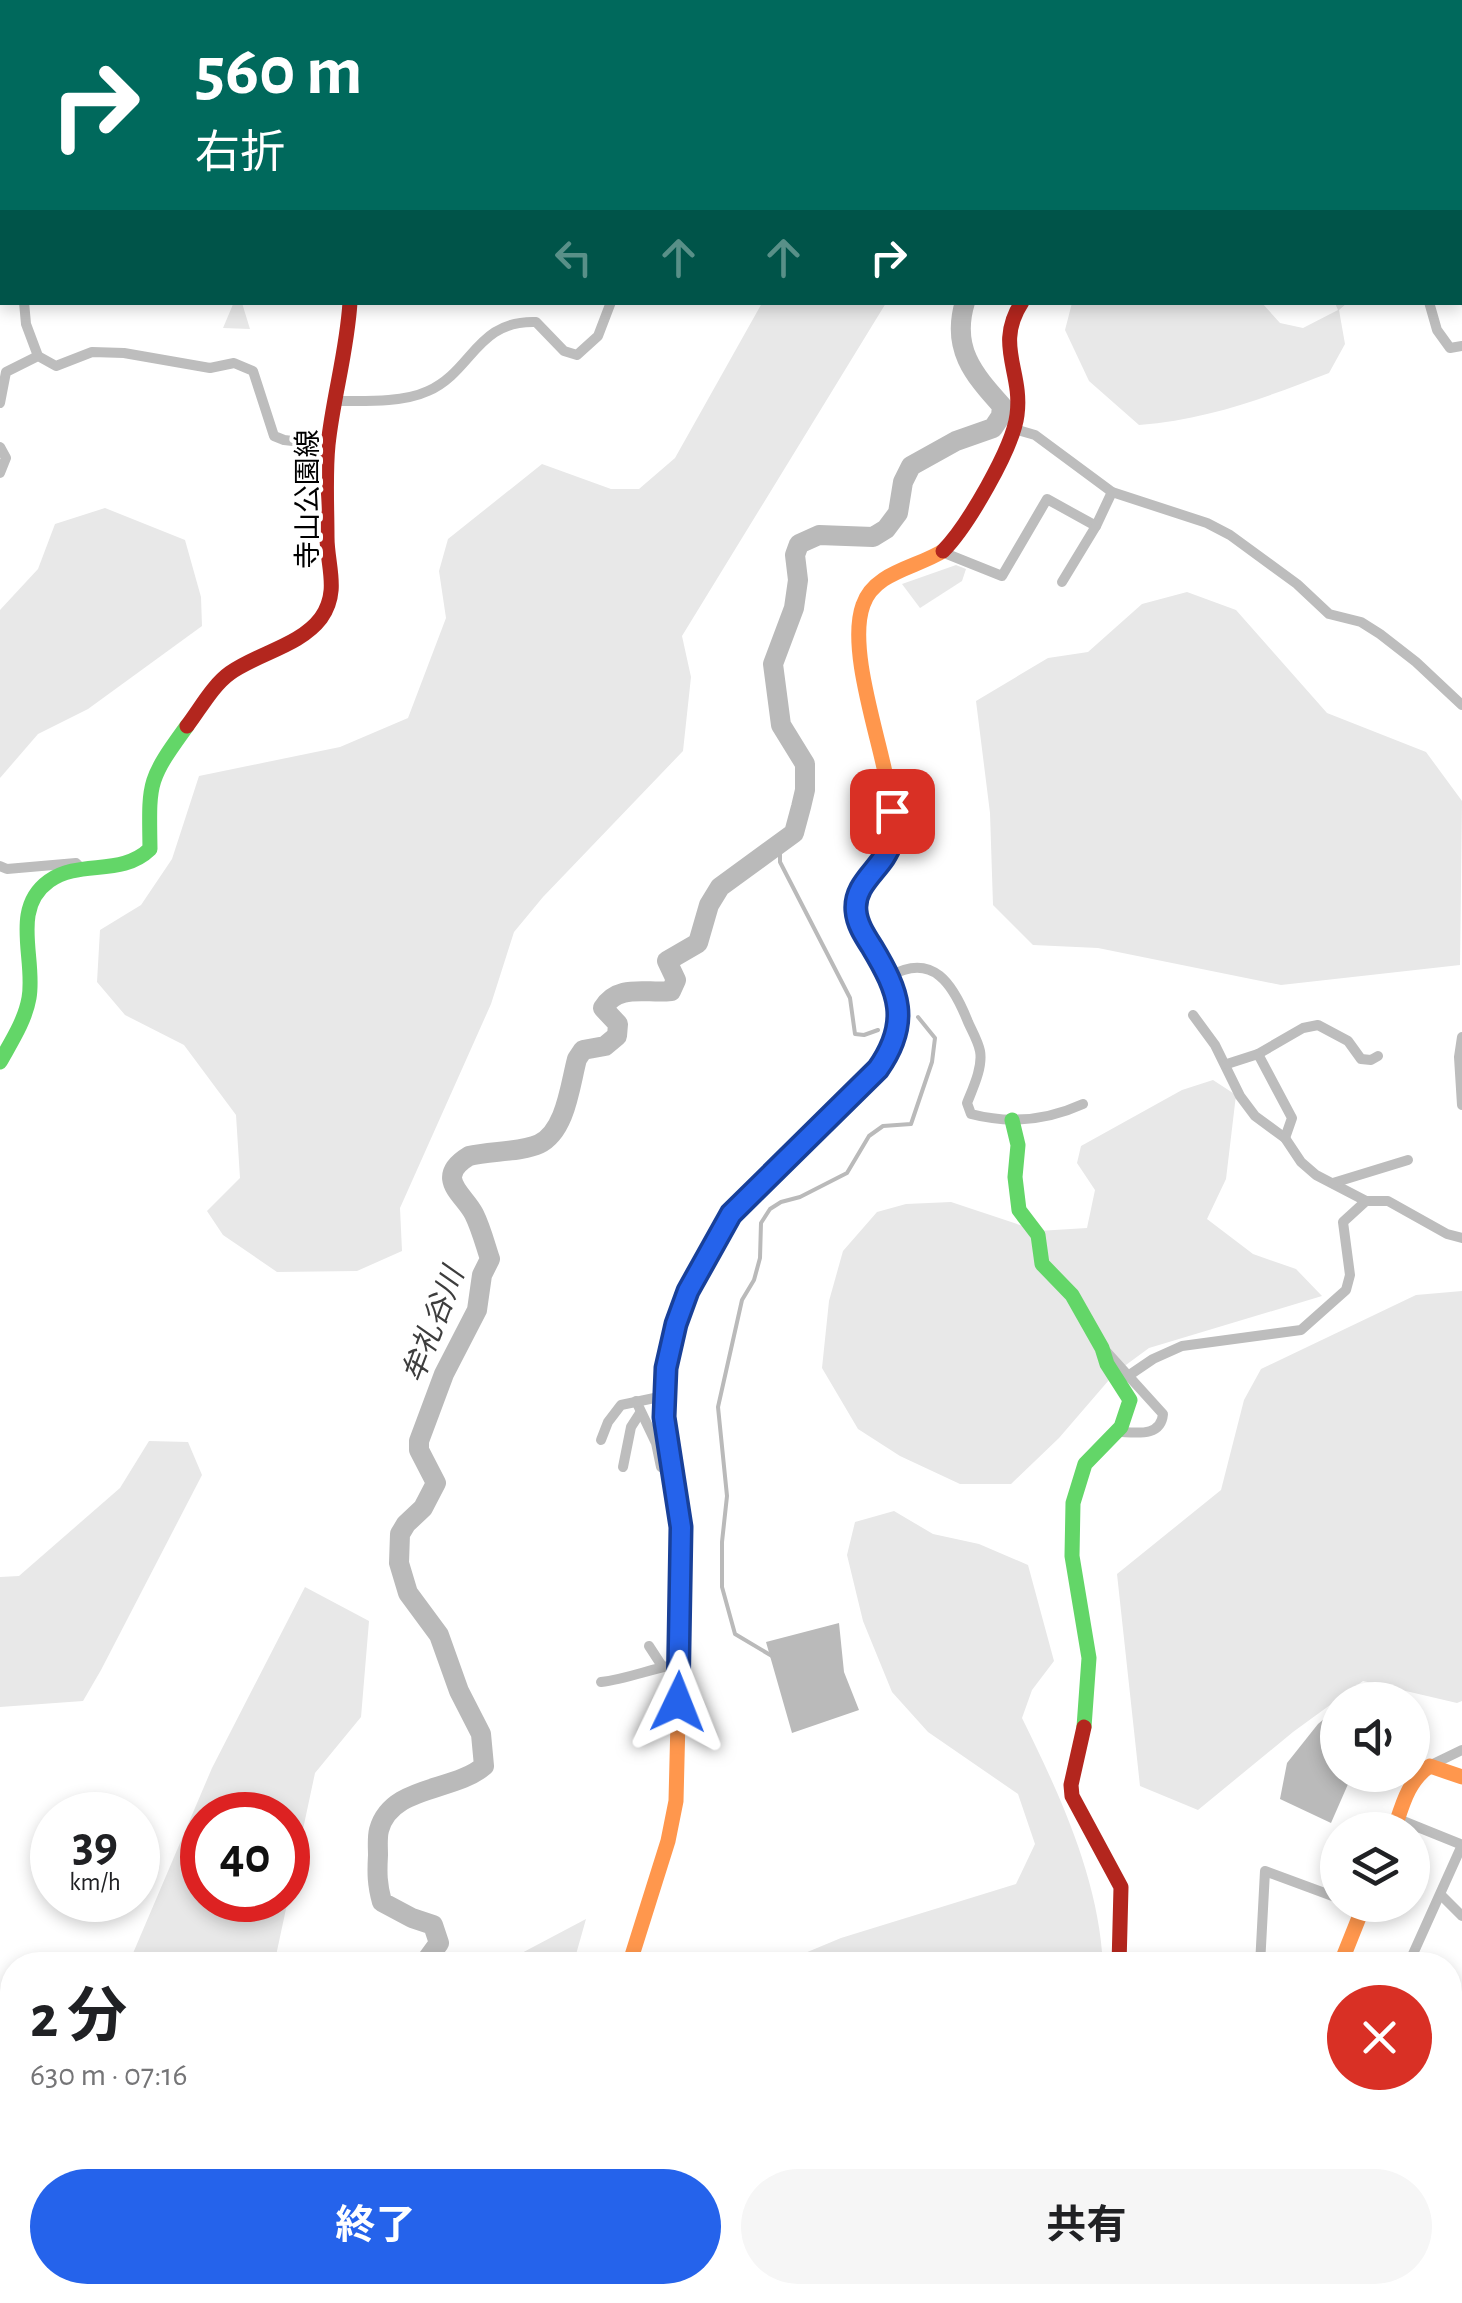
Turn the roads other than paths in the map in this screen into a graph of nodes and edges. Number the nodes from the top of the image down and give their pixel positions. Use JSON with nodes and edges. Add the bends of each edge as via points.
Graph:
{"nodes":[{"id":1,"x":24,"y":305,"type":"edge"},
{"id":2,"x":350,"y":305,"type":"edge"},
{"id":3,"x":610,"y":305,"type":"edge"},
{"id":4,"x":1020,"y":305,"type":"edge"},
{"id":5,"x":1430,"y":305,"type":"edge"},
{"id":6,"x":1462,"y":346,"type":"edge"},
{"id":7,"x":38,"y":356,"type":"junction"},
{"id":8,"x":336,"y":401,"type":"junction"},
{"id":9,"x":0,"y":403,"type":"edge"},
{"id":10,"x":1014,"y":429,"type":"junction"},
{"id":11,"x":328,"y":445,"type":"junction"},
{"id":12,"x":0,"y":447,"type":"edge"},
{"id":13,"x":0,"y":473,"type":"edge"},
{"id":14,"x":1112,"y":492,"type":"junction"},
{"id":15,"x":1096,"y":526,"type":"junction"},
{"id":16,"x":942,"y":552,"type":"junction"},
{"id":17,"x":1062,"y":582,"type":"dead end"},
{"id":18,"x":1462,"y":706,"type":"edge"},
{"id":19,"x":0,"y":866,"type":"edge"},
{"id":20,"x":81,"y":868,"type":"junction"},
{"id":21,"x":890,"y":976,"type":"junction"},
{"id":22,"x":1192,"y":1015,"type":"dead end"},
{"id":23,"x":1462,"y":1038,"type":"edge"},
{"id":24,"x":1258,"y":1054,"type":"junction"},
{"id":25,"x":1378,"y":1056,"type":"dead end"},
{"id":26,"x":0,"y":1062,"type":"edge"},
{"id":27,"x":1226,"y":1064,"type":"junction"},
{"id":28,"x":1083,"y":1104,"type":"dead end"},
{"id":29,"x":1462,"y":1105,"type":"edge"},
{"id":30,"x":1012,"y":1120,"type":"junction"},
{"id":31,"x":1284,"y":1138,"type":"junction"},
{"id":32,"x":1408,"y":1160,"type":"dead end"},
{"id":33,"x":1333,"y":1184,"type":"junction"},
{"id":34,"x":1366,"y":1201,"type":"junction"},
{"id":35,"x":1462,"y":1238,"type":"edge"},
{"id":36,"x":1102,"y":1348,"type":"junction"},
{"id":37,"x":1128,"y":1376,"type":"junction"},
{"id":38,"x":664,"y":1396,"type":"junction"},
{"id":39,"x":636,"y":1401,"type":"junction"},
{"id":40,"x":640,"y":1413,"type":"junction"},
{"id":41,"x":1122,"y":1432,"type":"junction"},
{"id":42,"x":601,"y":1440,"type":"dead end"},
{"id":43,"x":623,"y":1467,"type":"dead end"},
{"id":44,"x":672,"y":1472,"type":"junction"},
{"id":45,"x":649,"y":1646,"type":"dead end"},
{"id":46,"x":679,"y":1664,"type":"junction"},
{"id":47,"x":662,"y":1666,"type":"junction"},
{"id":48,"x":601,"y":1682,"type":"dead end"},
{"id":49,"x":1462,"y":1750,"type":"edge"},
{"id":50,"x":1430,"y":1766,"type":"joint"},
{"id":51,"x":1462,"y":1778,"type":"edge"},
{"id":52,"x":1430,"y":1835,"type":"edge"},
{"id":53,"x":1461,"y":1845,"type":"edge"},
{"id":54,"x":1320,"y":1891,"type":"edge"},
{"id":55,"x":1441,"y":1895,"type":"junction"},
{"id":56,"x":1462,"y":1916,"type":"edge"},
{"id":57,"x":1355,"y":1922,"type":"edge"},
{"id":58,"x":633,"y":1952,"type":"edge"},
{"id":59,"x":1119,"y":1952,"type":"edge"},
{"id":60,"x":1261,"y":1952,"type":"edge"},
{"id":61,"x":1345,"y":1952,"type":"edge"},
{"id":62,"x":1414,"y":1952,"type":"edge"}],
"edges":[{"from":1,"to":7,"type":"street"},
{"from":2,"to":8,"type":"street","name":"寺山公園線"},
{"from":3,"to":8,"type":"street","via":[[598,336],[577,355],[564,351],[536,322],[513,323],[494,330],[429,391]]},
{"from":4,"to":10,"type":"street","via":[[1007,338],[1018,392]]},
{"from":5,"to":6,"type":"street","via":[[1450,348]]},
{"from":7,"to":9,"type":"street","via":[[6,372]]},
{"from":7,"to":11,"type":"street","via":[[56,366],[92,352],[210,368],[234,363],[252,371],[274,436]]},
{"from":8,"to":11,"type":"street","name":"寺山公園線"},
{"from":10,"to":14,"type":"street","via":[[1035,436]]},
{"from":10,"to":16,"type":"street","via":[[960,532]]},
{"from":11,"to":20,"type":"street","name":"寺山公園線","via":[[333,583],[325,611],[300,637],[225,676],[156,768],[144,856],[130,866]]},
{"from":12,"to":13,"type":"street","via":[[6,458]]},
{"from":14,"to":15,"type":"street"},
{"from":14,"to":18,"type":"street","via":[[1230,535],[1329,614],[1380,634]]},
{"from":15,"to":16,"type":"street","via":[[1047,499],[1002,576]]},
{"from":15,"to":17,"type":"street"},
{"from":16,"to":21,"type":"street","via":[[886,576],[860,612],[860,650],[893,828],[888,850],[857,896],[856,911]]},
{"from":19,"to":20,"type":"street"},
{"from":20,"to":26,"type":"street","name":"寺山公園線","via":[[47,882],[29,907],[29,999]]},
{"from":21,"to":30,"type":"street","via":[[908,966],[929,968],[946,981],[980,1051],[967,1103],[971,1114]]},
{"from":21,"to":38,"type":"street","via":[[898,1018],[890,1053],[722,1226],[676,1324]]},
{"from":22,"to":27,"type":"street"},
{"from":23,"to":29,"type":"street"},
{"from":24,"to":25,"type":"street","via":[[1318,1025],[1348,1042],[1361,1059]]},
{"from":24,"to":27,"type":"street"},
{"from":24,"to":31,"type":"street","via":[[1292,1118]]},
{"from":27,"to":31,"type":"street","via":[[1255,1116]]},
{"from":28,"to":30,"type":"street","via":[[1067,1113]]},
{"from":30,"to":36,"type":"street","via":[[1019,1210],[1038,1235],[1042,1264],[1072,1294]]},
{"from":31,"to":33,"type":"street","via":[[1302,1162]]},
{"from":32,"to":33,"type":"street"},
{"from":33,"to":34,"type":"street"},
{"from":34,"to":35,"type":"street","via":[[1388,1201]]},
{"from":34,"to":37,"type":"street","via":[[1343,1222],[1346,1290],[1301,1330],[1182,1346]]},
{"from":36,"to":37,"type":"street"},
{"from":36,"to":41,"type":"street","via":[[1129,1394]]},
{"from":37,"to":41,"type":"street","via":[[1164,1419],[1146,1434]]},
{"from":38,"to":39,"type":"street"},
{"from":38,"to":44,"type":"street"},
{"from":39,"to":40,"type":"street"},
{"from":39,"to":42,"type":"street","via":[[621,1405]]},
{"from":40,"to":43,"type":"street"},
{"from":40,"to":44,"type":"street","via":[[661,1467]]},
{"from":41,"to":59,"type":"street","via":[[1083,1467],[1070,1556],[1089,1643],[1086,1720],[1072,1796],[1121,1887]]},
{"from":44,"to":46,"type":"street","via":[[682,1543]]},
{"from":45,"to":47,"type":"street"},
{"from":46,"to":47,"type":"street"},
{"from":46,"to":58,"type":"street","via":[[673,1820]]},
{"from":47,"to":48,"type":"street"},
{"from":49,"to":50,"type":"street"},
{"from":50,"to":51,"type":"street"},
{"from":52,"to":53,"type":"street"},
{"from":53,"to":55,"type":"street"},
{"from":54,"to":60,"type":"street","via":[[1265,1871]]},
{"from":55,"to":56,"type":"street"},
{"from":55,"to":62,"type":"street"},
{"from":57,"to":61,"type":"street"}]}
